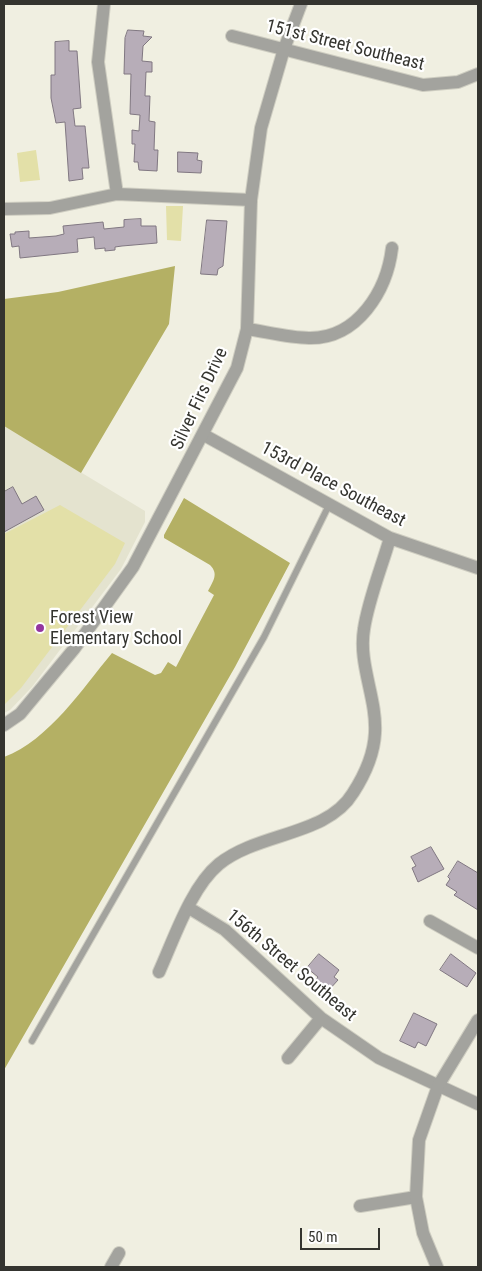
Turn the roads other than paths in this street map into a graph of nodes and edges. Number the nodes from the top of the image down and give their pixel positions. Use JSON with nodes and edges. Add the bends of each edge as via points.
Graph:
{"nodes":[{"id":1,"x":104,"y":4,"type":"edge"},
{"id":2,"x":301,"y":4,"type":"edge"},
{"id":3,"x":232,"y":36,"type":"dead end"},
{"id":4,"x":284,"y":49,"type":"junction"},
{"id":5,"x":478,"y":74,"type":"edge"},
{"id":6,"x":117,"y":194,"type":"junction"},
{"id":7,"x":252,"y":200,"type":"junction"},
{"id":8,"x":4,"y":209,"type":"edge"},
{"id":9,"x":392,"y":248,"type":"dead end"},
{"id":10,"x":248,"y":330,"type":"junction"},
{"id":11,"x":204,"y":435,"type":"junction"},
{"id":12,"x":330,"y":506,"type":"junction"},
{"id":13,"x":390,"y":538,"type":"junction"},
{"id":14,"x":478,"y":568,"type":"edge"},
{"id":15,"x":4,"y":725,"type":"edge"},
{"id":16,"x":189,"y":908,"type":"junction"},
{"id":17,"x":430,"y":921,"type":"dead end"},
{"id":18,"x":478,"y":948,"type":"edge"},
{"id":19,"x":159,"y":972,"type":"dead end"},
{"id":20,"x":321,"y":1018,"type":"junction"},
{"id":21,"x":478,"y":1020,"type":"edge"},
{"id":22,"x":32,"y":1041,"type":"dead end"},
{"id":23,"x":288,"y":1058,"type":"dead end"},
{"id":24,"x":438,"y":1086,"type":"junction"},
{"id":25,"x":478,"y":1104,"type":"edge"},
{"id":26,"x":416,"y":1197,"type":"junction"},
{"id":27,"x":360,"y":1206,"type":"dead end"},
{"id":28,"x":119,"y":1252,"type":"dead end"},
{"id":29,"x":111,"y":1267,"type":"edge"},
{"id":30,"x":437,"y":1267,"type":"edge"}],
"edges":[{"from":1,"to":6,"type":"street","via":[[98,62]]},
{"from":2,"to":4,"type":"street","name":"Silver Firs Drive"},
{"from":3,"to":4,"type":"street","name":"151st Street Southeast"},
{"from":4,"to":5,"type":"street","name":"151st Street Southeast","via":[[423,85],[458,82]]},
{"from":4,"to":7,"type":"street","name":"Silver Firs Drive","via":[[261,128]]},
{"from":6,"to":7,"type":"street"},
{"from":6,"to":8,"type":"street","via":[[50,208]]},
{"from":7,"to":10,"type":"street","name":"Silver Firs Drive"},
{"from":9,"to":10,"type":"street","via":[[390,268],[378,295],[358,319],[338,332],[310,338]]},
{"from":10,"to":11,"type":"street","name":"Silver Firs Drive","via":[[237,368]]},
{"from":11,"to":12,"type":"street","name":"153rd Place Southeast"},
{"from":11,"to":15,"type":"street","name":"Silver Firs Drive","via":[[133,567],[115,594],[20,714]]},
{"from":12,"to":13,"type":"street","name":"153rd Place Southeast"},
{"from":12,"to":22,"type":"lane","via":[[264,637]]},
{"from":13,"to":14,"type":"street","name":"153rd Place Southeast"},
{"from":13,"to":16,"type":"street","via":[[364,629],[365,663],[376,734],[368,766],[353,795],[337,811],[310,827],[241,848],[203,880]]},
{"from":16,"to":19,"type":"street"},
{"from":16,"to":20,"type":"street","name":"156th Street Southeast","via":[[225,930]]},
{"from":17,"to":18,"type":"street"},
{"from":20,"to":23,"type":"street"},
{"from":20,"to":24,"type":"street","name":"156th Street Southeast","via":[[379,1058]]},
{"from":21,"to":24,"type":"street"},
{"from":24,"to":25,"type":"street","name":"156th Street Southeast"},
{"from":24,"to":26,"type":"street","via":[[419,1140]]},
{"from":26,"to":27,"type":"street"},
{"from":26,"to":30,"type":"street","via":[[422,1234]]},
{"from":28,"to":29,"type":"street"}]}
